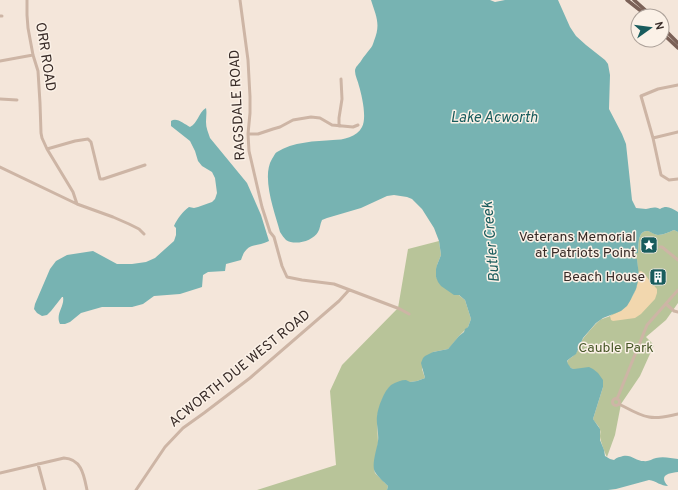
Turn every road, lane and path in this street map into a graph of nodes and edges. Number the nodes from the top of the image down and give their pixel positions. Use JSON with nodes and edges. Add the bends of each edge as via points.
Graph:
{"nodes":[{"id":1,"x":27,"y":0,"type":"edge"},
{"id":2,"x":240,"y":0,"type":"edge"},
{"id":3,"x":627,"y":0,"type":"edge"},
{"id":4,"x":634,"y":0,"type":"edge"},
{"id":5,"x":637,"y":8,"type":"edge"},
{"id":6,"x":643,"y":8,"type":"edge"},
{"id":7,"x":670,"y":35,"type":"edge"},
{"id":8,"x":670,"y":40,"type":"edge"},
{"id":9,"x":678,"y":43,"type":"edge"},
{"id":10,"x":678,"y":48,"type":"edge"},
{"id":11,"x":33,"y":56,"type":"junction"},
{"id":12,"x":0,"y":61,"type":"edge"},
{"id":13,"x":341,"y":79,"type":"dead end"},
{"id":14,"x":678,"y":85,"type":"edge"},
{"id":15,"x":0,"y":99,"type":"edge"},
{"id":16,"x":17,"y":100,"type":"dead end"},
{"id":17,"x":358,"y":125,"type":"dead end"},
{"id":18,"x":339,"y":126,"type":"junction"},
{"id":19,"x":678,"y":132,"type":"edge"},
{"id":20,"x":248,"y":134,"type":"junction"},
{"id":21,"x":653,"y":138,"type":"junction"},
{"id":22,"x":47,"y":149,"type":"junction"},
{"id":23,"x":146,"y":165,"type":"dead end"},
{"id":24,"x":0,"y":167,"type":"edge"},
{"id":25,"x":678,"y":179,"type":"edge"},
{"id":26,"x":77,"y":204,"type":"junction"},
{"id":27,"x":144,"y":234,"type":"dead end"},
{"id":28,"x":660,"y":246,"type":"dead end"},
{"id":29,"x":678,"y":260,"type":"edge"},
{"id":30,"x":349,"y":290,"type":"junction"},
{"id":31,"x":678,"y":290,"type":"edge"},
{"id":32,"x":666,"y":304,"type":"junction"},
{"id":33,"x":678,"y":312,"type":"edge"},
{"id":34,"x":409,"y":314,"type":"dead end"},
{"id":35,"x":617,"y":399,"type":"junction"},
{"id":36,"x":619,"y":404,"type":"junction"},
{"id":37,"x":678,"y":414,"type":"edge"},
{"id":38,"x":38,"y":464,"type":"junction"},
{"id":39,"x":0,"y":473,"type":"edge"},
{"id":40,"x":45,"y":490,"type":"edge"},
{"id":41,"x":87,"y":490,"type":"edge"},
{"id":42,"x":136,"y":490,"type":"edge"}],
"edges":[{"from":1,"to":11,"type":"street","name":"ORR ROAD"},
{"from":2,"to":20,"type":"street","name":"RAGSDALE ROAD","via":[[248,60]]},
{"from":3,"to":5,"type":"main road"},
{"from":4,"to":6,"type":"main road"},
{"from":7,"to":9,"type":"main road"},
{"from":8,"to":10,"type":"main road"},
{"from":11,"to":12,"type":"street"},
{"from":11,"to":22,"type":"street","name":"ORR ROAD","via":[[38,71],[41,133]]},
{"from":13,"to":18,"type":"street"},
{"from":14,"to":21,"type":"street","via":[[641,96]]},
{"from":15,"to":16,"type":"street"},
{"from":17,"to":18,"type":"street"},
{"from":18,"to":20,"type":"street","via":[[320,118],[305,118],[258,134]]},
{"from":19,"to":21,"type":"street"},
{"from":20,"to":30,"type":"street","name":"RAGSDALE ROAD","via":[[249,151],[260,200],[287,277],[330,283]]},
{"from":21,"to":25,"type":"street","via":[[661,175],[669,180]]},
{"from":22,"to":23,"type":"street","via":[[88,139],[91,142],[100,179]]},
{"from":22,"to":26,"type":"street","name":"ORR ROAD","via":[[73,192]]},
{"from":24,"to":26,"type":"street"},
{"from":26,"to":27,"type":"street","via":[[113,217]]},
{"from":28,"to":29,"type":"street"},
{"from":30,"to":34,"type":"street","name":"RAGSDALE ROAD"},
{"from":30,"to":42,"type":"street","name":"ACWORTH DUE WEST ROAD","via":[[339,302],[250,378],[174,437]]},
{"from":31,"to":32,"type":"street"},
{"from":32,"to":33,"type":"street"},
{"from":32,"to":35,"type":"street","via":[[646,325]]},
{"from":35,"to":36,"type":"street"},
{"from":35,"to":36,"type":"street","via":[[613,404]]},
{"from":36,"to":37,"type":"street","via":[[647,417]]},
{"from":38,"to":39,"type":"street"},
{"from":38,"to":40,"type":"street"},
{"from":38,"to":41,"type":"street","via":[[70,458],[81,469]]}]}
